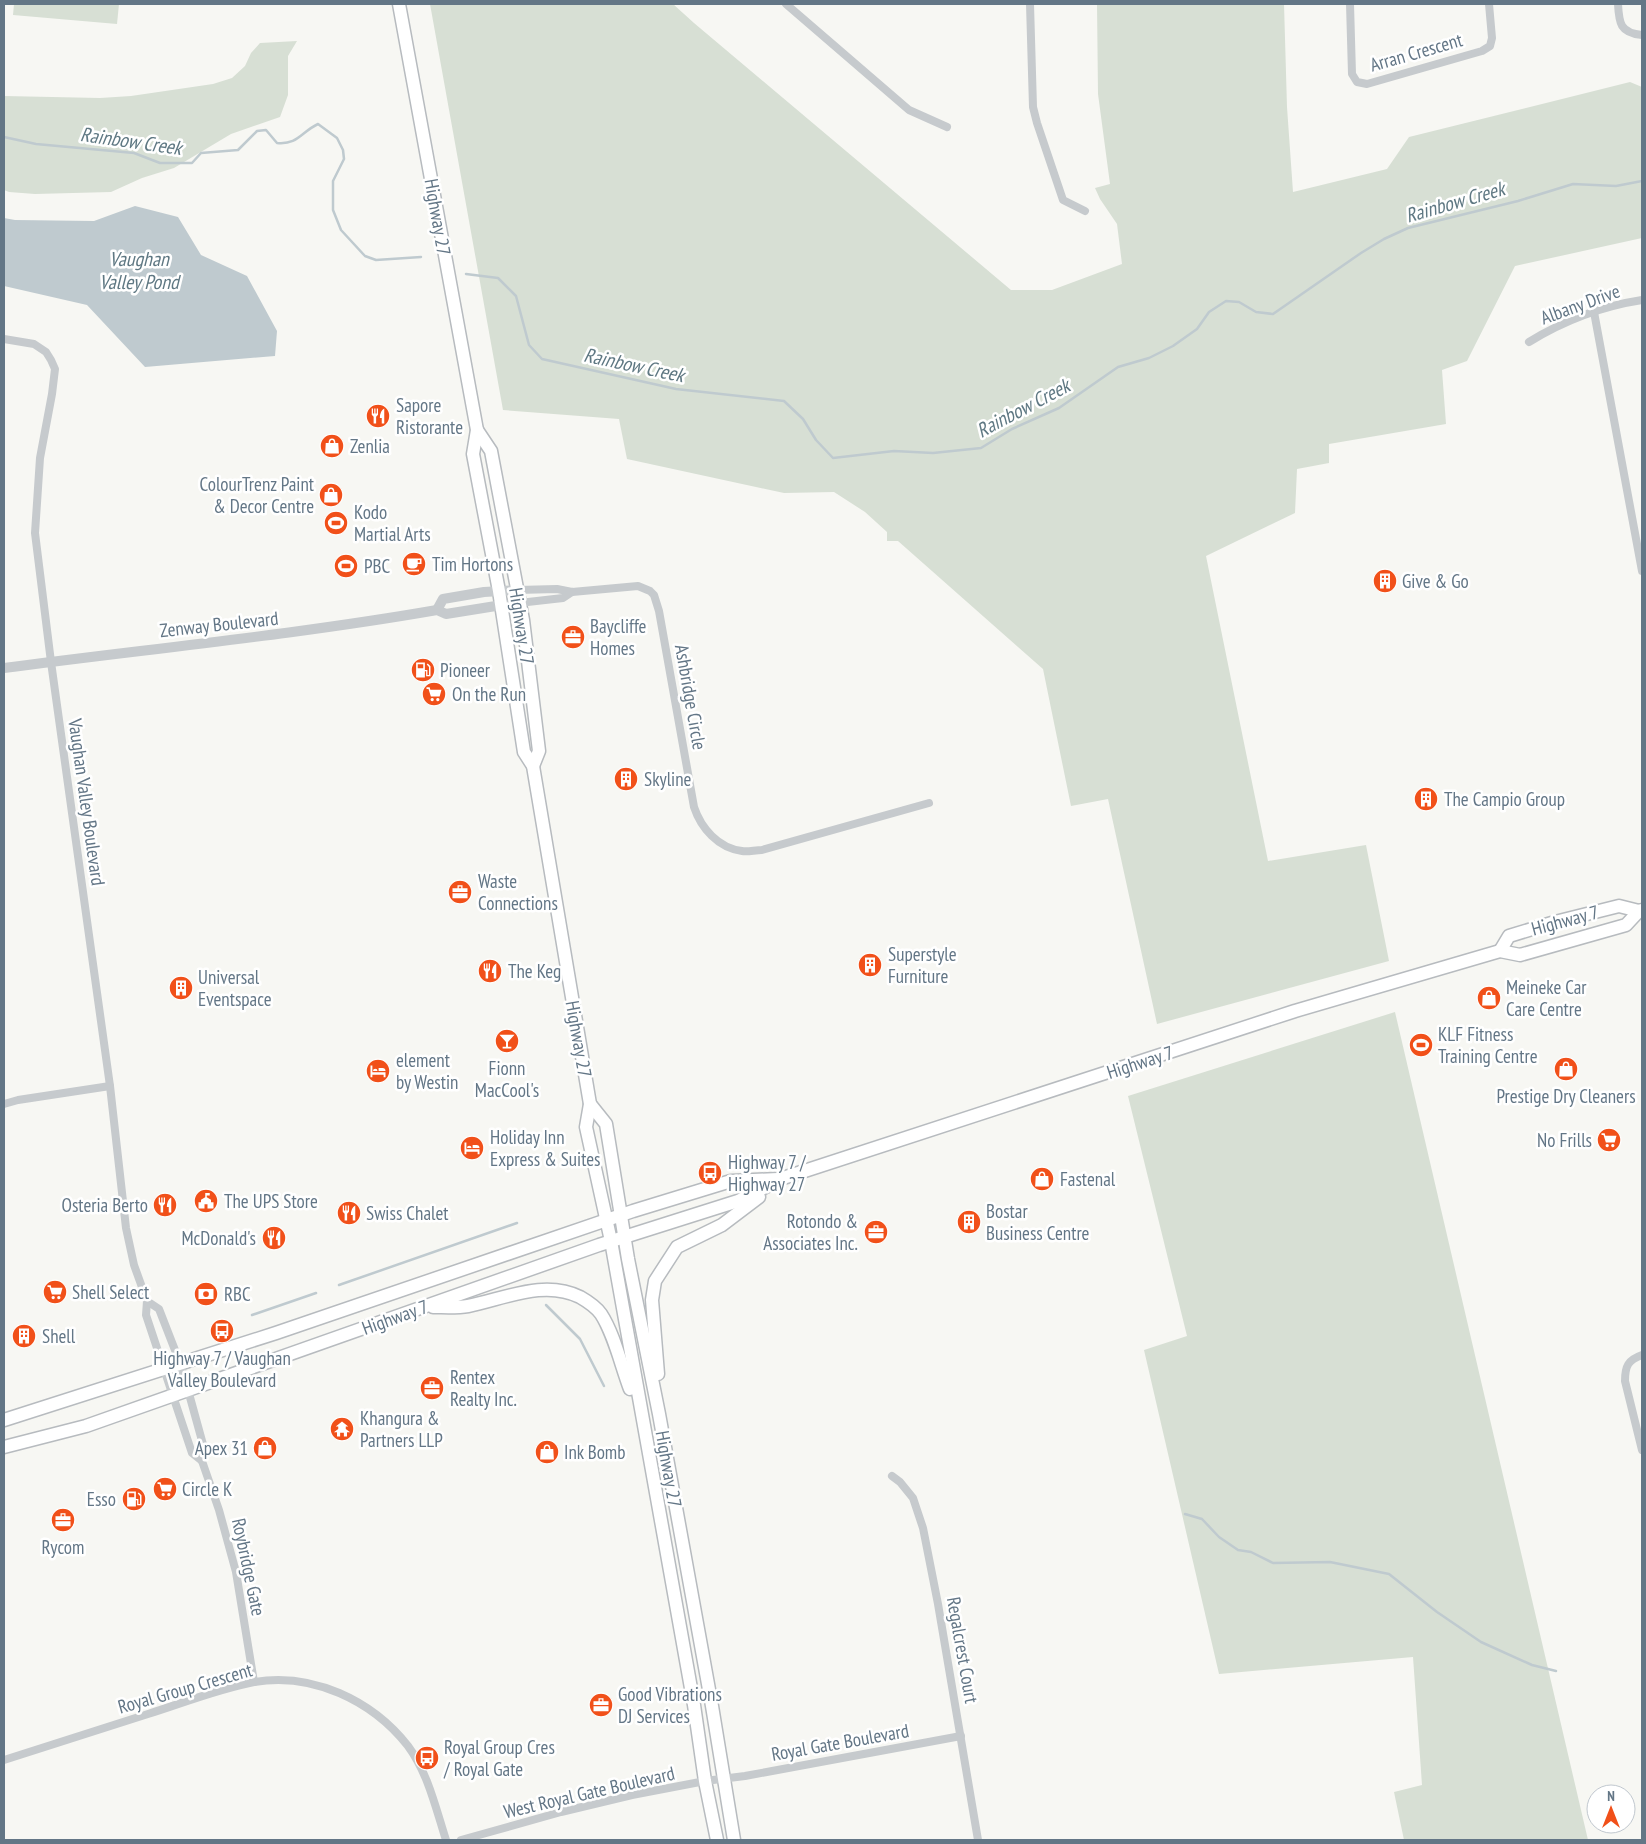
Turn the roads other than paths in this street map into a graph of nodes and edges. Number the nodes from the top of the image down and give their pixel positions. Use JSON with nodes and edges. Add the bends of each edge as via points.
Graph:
{"nodes":[{"id":1,"x":399,"y":4,"type":"edge"},
{"id":2,"x":1030,"y":4,"type":"edge"},
{"id":3,"x":1350,"y":4,"type":"edge"},
{"id":4,"x":1489,"y":4,"type":"edge"},
{"id":5,"x":1618,"y":4,"type":"edge"},
{"id":6,"x":790,"y":5,"type":"edge"},
{"id":7,"x":1642,"y":35,"type":"edge"},
{"id":8,"x":947,"y":127,"type":"dead end"},
{"id":9,"x":1085,"y":211,"type":"dead end"},
{"id":10,"x":1642,"y":300,"type":"edge"},
{"id":11,"x":1594,"y":312,"type":"junction"},
{"id":12,"x":4,"y":339,"type":"edge"},
{"id":13,"x":1529,"y":342,"type":"dead end"},
{"id":14,"x":477,"y":430,"type":"junction"},
{"id":15,"x":1641,"y":555,"type":"edge"},
{"id":16,"x":1642,"y":571,"type":"edge"},
{"id":17,"x":500,"y":591,"type":"junction"},
{"id":18,"x":572,"y":592,"type":"junction"},
{"id":19,"x":518,"y":596,"type":"junction"},
{"id":20,"x":502,"y":605,"type":"junction"},
{"id":21,"x":437,"y":610,"type":"junction"},
{"id":22,"x":51,"y":662,"type":"junction"},
{"id":23,"x":4,"y":668,"type":"edge"},
{"id":24,"x":533,"y":766,"type":"junction"},
{"id":25,"x":929,"y":803,"type":"dead end"},
{"id":26,"x":1640,"y":910,"type":"edge"},
{"id":27,"x":1500,"y":951,"type":"junction"},
{"id":28,"x":110,"y":1086,"type":"junction"},
{"id":29,"x":4,"y":1104,"type":"edge"},
{"id":30,"x":590,"y":1104,"type":"junction"},
{"id":31,"x":783,"y":1178,"type":"junction"},
{"id":32,"x":621,"y":1216,"type":"junction"},
{"id":33,"x":606,"y":1221,"type":"junction"},
{"id":34,"x":625,"y":1237,"type":"junction"},
{"id":35,"x":610,"y":1241,"type":"junction"},
{"id":36,"x":147,"y":1301,"type":"junction"},
{"id":37,"x":421,"y":1308,"type":"junction"},
{"id":38,"x":1642,"y":1355,"type":"edge"},
{"id":39,"x":180,"y":1363,"type":"junction"},
{"id":40,"x":165,"y":1368,"type":"junction"},
{"id":41,"x":188,"y":1390,"type":"junction"},
{"id":42,"x":173,"y":1396,"type":"junction"},
{"id":43,"x":659,"y":1414,"type":"junction"},
{"id":44,"x":641,"y":1418,"type":"junction"},
{"id":45,"x":4,"y":1420,"type":"edge"},
{"id":46,"x":4,"y":1447,"type":"edge"},
{"id":47,"x":1642,"y":1450,"type":"edge"},
{"id":48,"x":202,"y":1460,"type":"junction"},
{"id":49,"x":892,"y":1476,"type":"dead end"},
{"id":50,"x":254,"y":1682,"type":"junction"},
{"id":51,"x":961,"y":1736,"type":"junction"},
{"id":52,"x":4,"y":1760,"type":"edge"},
{"id":53,"x":725,"y":1778,"type":"junction"},
{"id":54,"x":705,"y":1781,"type":"junction"},
{"id":55,"x":446,"y":1840,"type":"edge"},
{"id":56,"x":461,"y":1840,"type":"edge"},
{"id":57,"x":717,"y":1840,"type":"edge"},
{"id":58,"x":734,"y":1840,"type":"edge"},
{"id":59,"x":978,"y":1840,"type":"edge"}],
"edges":[{"from":1,"to":14,"type":"main road","name":"Highway 27"},
{"from":2,"to":9,"type":"street","via":[[1033,108],[1063,200]]},
{"from":3,"to":4,"type":"street","name":"Arran Crescent","via":[[1352,74],[1357,82],[1367,84],[1490,46]]},
{"from":5,"to":7,"type":"street","via":[[1619,22],[1625,30]]},
{"from":6,"to":8,"type":"street","via":[[909,110]]},
{"from":10,"to":11,"type":"street","name":"Albany Drive"},
{"from":11,"to":13,"type":"street","name":"Albany Drive","via":[[1549,330]]},
{"from":11,"to":15,"type":"street"},
{"from":12,"to":22,"type":"street","name":"Vaughan Valley Boulevard","via":[[34,344],[46,352],[55,369],[40,458],[36,533]]},
{"from":14,"to":17,"type":"main road","name":"Highway 27","via":[[474,454]]},
{"from":14,"to":19,"type":"main road","name":"Highway 27","via":[[491,451]]},
{"from":15,"to":16,"type":"street"},
{"from":17,"to":19,"type":"street","name":"Zenway Boulevard"},
{"from":17,"to":20,"type":"main road","name":"Highway 27"},
{"from":17,"to":21,"type":"street","name":"Zenway Boulevard","via":[[443,599]]},
{"from":18,"to":19,"type":"street","name":"Ashbridge Circle","via":[[557,589]]},
{"from":18,"to":19,"type":"street","name":"Ashbridge Circle","via":[[563,598]]},
{"from":18,"to":25,"type":"street","name":"Ashbridge Circle","via":[[638,586],[654,595],[694,807],[701,823],[721,844],[742,851],[762,850]]},
{"from":19,"to":20,"type":"street","name":"Ashbridge Circle"},
{"from":19,"to":24,"type":"main road","name":"Highway 27","via":[[539,751]]},
{"from":20,"to":21,"type":"street","name":"Zenway Boulevard","via":[[446,614]]},
{"from":20,"to":24,"type":"main road","name":"Highway 27","via":[[524,752]]},
{"from":21,"to":22,"type":"street","name":"Zenway Boulevard","via":[[344,626]]},
{"from":22,"to":23,"type":"street","name":"Zenway Boulevard"},
{"from":22,"to":28,"type":"street","name":"Vaughan Valley Boulevard"},
{"from":24,"to":30,"type":"main road","name":"Highway 27"},
{"from":26,"to":27,"type":"main road","name":"Highway 7","via":[[1626,925],[1520,955]]},
{"from":26,"to":27,"type":"main road","name":"Highway 7","via":[[1619,906],[1555,922],[1509,936]]},
{"from":27,"to":31,"type":"main road","name":"Highway 7","via":[[1295,1011]]},
{"from":28,"to":29,"type":"street"},
{"from":28,"to":36,"type":"street","name":"Vaughan Valley Boulevard","via":[[126,1228],[134,1265]]},
{"from":30,"to":32,"type":"main road","name":"Highway 27","via":[[606,1124]]},
{"from":30,"to":33,"type":"main road","name":"Highway 27","via":[[586,1127]]},
{"from":31,"to":32,"type":"main road","name":"Highway 7","via":[[731,1182]]},
{"from":31,"to":34,"type":"main road","name":"Highway 7","via":[[738,1201]]},
{"from":31,"to":43,"type":"main road","via":[[722,1225],[677,1247],[655,1281],[652,1300]]},
{"from":32,"to":33,"type":"main road","name":"Highway 7"},
{"from":32,"to":34,"type":"main road","name":"Highway 27"},
{"from":33,"to":35,"type":"main road","name":"Highway 27"},
{"from":33,"to":39,"type":"main road","name":"Highway 7"},
{"from":34,"to":35,"type":"main road","name":"Highway 7"},
{"from":34,"to":43,"type":"main road","name":"Highway 27"},
{"from":35,"to":37,"type":"main road","name":"Highway 7"},
{"from":35,"to":44,"type":"main road","name":"Highway 27"},
{"from":36,"to":39,"type":"street","name":"Vaughan Valley Boulevard","via":[[159,1309]]},
{"from":36,"to":40,"type":"street","name":"Vaughan Valley Boulevard","via":[[146,1315]]},
{"from":37,"to":41,"type":"main road","name":"Highway 7"},
{"from":37,"to":44,"type":"main road","via":[[466,1306],[533,1290],[569,1292],[600,1312]]},
{"from":38,"to":47,"type":"street","via":[[1628,1363],[1625,1381]]},
{"from":39,"to":40,"type":"main road","name":"Highway 7"},
{"from":39,"to":41,"type":"street","name":"Vaughan Valley Boulevard"},
{"from":40,"to":42,"type":"street","name":"Roybridge Gate"},
{"from":40,"to":45,"type":"main road","name":"Highway 7"},
{"from":41,"to":42,"type":"main road","name":"Highway 7"},
{"from":41,"to":48,"type":"street","name":"Roybridge Gate","via":[[204,1448]]},
{"from":42,"to":46,"type":"main road","name":"Highway 7","via":[[86,1426]]},
{"from":42,"to":48,"type":"street","name":"Roybridge Gate","via":[[192,1453]]},
{"from":43,"to":53,"type":"main road","name":"Highway 27"},
{"from":44,"to":54,"type":"main road","name":"Highway 27"},
{"from":48,"to":50,"type":"street","name":"Roybridge Gate","via":[[236,1572]]},
{"from":49,"to":51,"type":"street","name":"Regalcrest Court","via":[[913,1498],[923,1528]]},
{"from":50,"to":52,"type":"street","name":"Royal Group Crescent"},
{"from":50,"to":55,"type":"street","name":"Royal Group Crescent","via":[[305,1682],[331,1689],[363,1704],[386,1722],[418,1761]]},
{"from":51,"to":53,"type":"street","name":"Royal Gate Boulevard"},
{"from":51,"to":59,"type":"street","name":"Regalcrest Court"},
{"from":53,"to":54,"type":"street","name":"West Royal Gate Boulevard"},
{"from":53,"to":58,"type":"main road","name":"Highway 27"},
{"from":54,"to":56,"type":"street","name":"West Royal Gate Boulevard","via":[[561,1812]]},
{"from":54,"to":57,"type":"main road","name":"Highway 27"}]}
